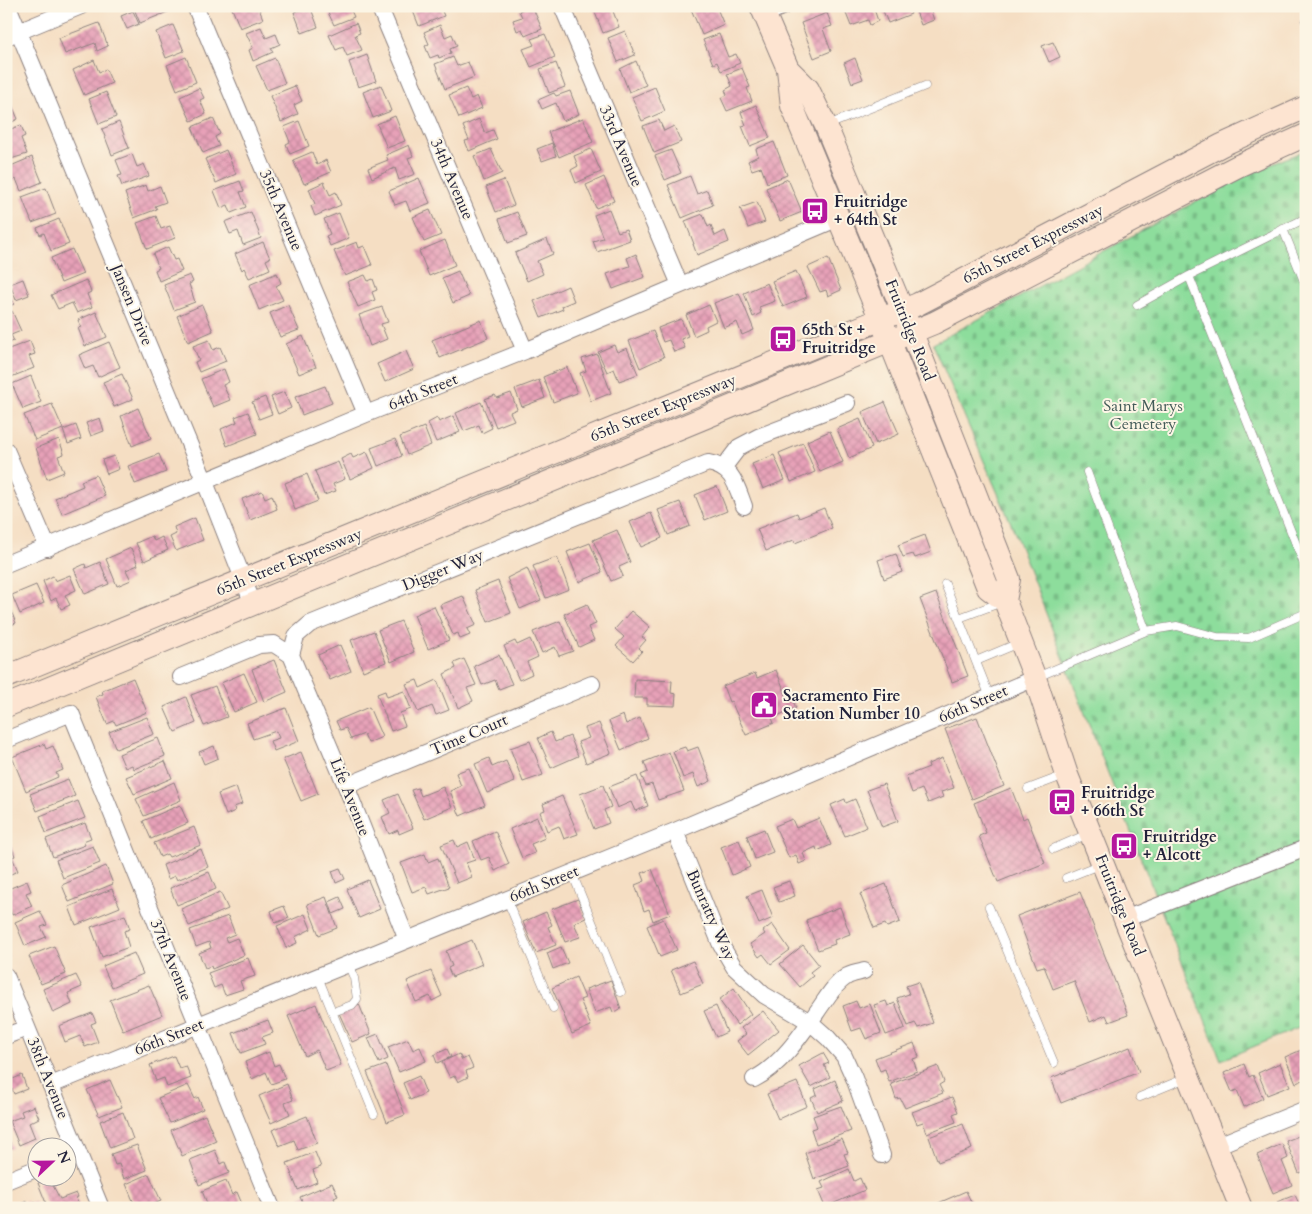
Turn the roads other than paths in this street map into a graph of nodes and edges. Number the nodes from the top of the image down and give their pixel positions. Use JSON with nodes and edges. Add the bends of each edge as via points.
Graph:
{"nodes":[{"id":1,"x":8,"y":6,"type":"edge"},
{"id":2,"x":81,"y":6,"type":"edge"},
{"id":3,"x":195,"y":6,"type":"edge"},
{"id":4,"x":379,"y":6,"type":"edge"},
{"id":5,"x":562,"y":6,"type":"edge"},
{"id":6,"x":770,"y":9,"type":"edge"},
{"id":7,"x":13,"y":34,"type":"edge"},
{"id":8,"x":788,"y":69,"type":"junction"},
{"id":9,"x":925,"y":86,"type":"dead end"},
{"id":10,"x":1306,"y":107,"type":"edge"},
{"id":11,"x":826,"y":126,"type":"junction"},
{"id":12,"x":1306,"y":135,"type":"edge"},
{"id":13,"x":840,"y":218,"type":"junction"},
{"id":14,"x":1306,"y":218,"type":"edge"},
{"id":15,"x":1283,"y":229,"type":"junction"},
{"id":16,"x":1189,"y":276,"type":"junction"},
{"id":17,"x":680,"y":285,"type":"junction"},
{"id":18,"x":1306,"y":286,"type":"edge"},
{"id":19,"x":1136,"y":305,"type":"dead end"},
{"id":20,"x":902,"y":310,"type":"junction"},
{"id":21,"x":880,"y":319,"type":"junction"},
{"id":22,"x":912,"y":333,"type":"junction"},
{"id":23,"x":890,"y":342,"type":"junction"},
{"id":24,"x":525,"y":351,"type":"junction"},
{"id":25,"x":847,"y":403,"type":"dead end"},
{"id":26,"x":366,"y":414,"type":"junction"},
{"id":27,"x":6,"y":450,"type":"edge"},
{"id":28,"x":723,"y":468,"type":"junction"},
{"id":29,"x":1087,"y":472,"type":"dead end"},
{"id":30,"x":205,"y":482,"type":"junction"},
{"id":31,"x":744,"y":506,"type":"dead end"},
{"id":32,"x":48,"y":548,"type":"junction"},
{"id":33,"x":6,"y":564,"type":"edge"},
{"id":34,"x":1306,"y":569,"type":"edge"},
{"id":35,"x":244,"y":581,"type":"junction"},
{"id":36,"x":945,"y":584,"type":"dead end"},
{"id":37,"x":1005,"y":600,"type":"junction"},
{"id":38,"x":253,"y":604,"type":"junction"},
{"id":39,"x":1306,"y":613,"type":"edge"},
{"id":40,"x":960,"y":618,"type":"junction"},
{"id":41,"x":1146,"y":631,"type":"junction"},
{"id":42,"x":1021,"y":642,"type":"junction"},
{"id":43,"x":291,"y":654,"type":"junction"},
{"id":44,"x":976,"y":661,"type":"junction"},
{"id":45,"x":6,"y":677,"type":"edge"},
{"id":46,"x":180,"y":677,"type":"dead end"},
{"id":47,"x":1036,"y":678,"type":"junction"},
{"id":48,"x":592,"y":684,"type":"dead end"},
{"id":49,"x":990,"y":697,"type":"junction"},
{"id":50,"x":6,"y":706,"type":"edge"},
{"id":51,"x":6,"y":740,"type":"edge"},
{"id":52,"x":1067,"y":775,"type":"junction"},
{"id":53,"x":346,"y":786,"type":"junction"},
{"id":54,"x":1028,"y":789,"type":"dead end"},
{"id":55,"x":676,"y":831,"type":"junction"},
{"id":56,"x":1090,"y":833,"type":"junction"},
{"id":57,"x":1306,"y":848,"type":"edge"},
{"id":58,"x":1053,"y":849,"type":"dead end"},
{"id":59,"x":1103,"y":863,"type":"junction"},
{"id":60,"x":572,"y":873,"type":"junction"},
{"id":61,"x":1066,"y":878,"type":"dead end"},
{"id":62,"x":507,"y":900,"type":"junction"},
{"id":63,"x":989,"y":907,"type":"dead end"},
{"id":64,"x":1125,"y":919,"type":"junction"},
{"id":65,"x":407,"y":940,"type":"junction"},
{"id":66,"x":348,"y":964,"type":"junction"},
{"id":67,"x":864,"y":971,"type":"dead end"},
{"id":68,"x":6,"y":976,"type":"edge"},
{"id":69,"x":318,"y":977,"type":"junction"},
{"id":70,"x":621,"y":992,"type":"dead end"},
{"id":71,"x":553,"y":1008,"type":"dead end"},
{"id":72,"x":333,"y":1012,"type":"junction"},
{"id":73,"x":810,"y":1022,"type":"junction"},
{"id":74,"x":198,"y":1025,"type":"junction"},
{"id":75,"x":27,"y":1028,"type":"junction"},
{"id":76,"x":6,"y":1036,"type":"edge"},
{"id":77,"x":1054,"y":1063,"type":"dead end"},
{"id":78,"x":1188,"y":1077,"type":"junction"},
{"id":79,"x":754,"y":1079,"type":"dead end"},
{"id":80,"x":51,"y":1085,"type":"junction"},
{"id":81,"x":1140,"y":1097,"type":"dead end"},
{"id":82,"x":1306,"y":1109,"type":"edge"},
{"id":83,"x":374,"y":1114,"type":"dead end"},
{"id":84,"x":67,"y":1136,"type":"edge"},
{"id":85,"x":1216,"y":1146,"type":"junction"},
{"id":86,"x":882,"y":1155,"type":"dead end"},
{"id":87,"x":78,"y":1164,"type":"edge"},
{"id":88,"x":28,"y":1172,"type":"edge"},
{"id":89,"x":6,"y":1181,"type":"edge"},
{"id":90,"x":101,"y":1208,"type":"edge"},
{"id":91,"x":272,"y":1208,"type":"edge"},
{"id":92,"x":1241,"y":1208,"type":"edge"}],
"edges":[{"from":1,"to":7,"type":"street","name":"Jansen Drive"},
{"from":2,"to":7,"type":"street"},
{"from":3,"to":26,"type":"street","name":"35th Avenue"},
{"from":4,"to":24,"type":"street","name":"34th Avenue"},
{"from":5,"to":17,"type":"street","name":"33rd Avenue"},
{"from":6,"to":8,"type":"main road","name":"Fruitridge Road"},
{"from":7,"to":30,"type":"street","name":"Jansen Drive"},
{"from":8,"to":11,"type":"main road","name":"Fruitridge Road","via":[[808,89]]},
{"from":8,"to":13,"type":"main road","name":"Fruitridge Road","via":[[792,106]]},
{"from":9,"to":11,"type":"lane"},
{"from":10,"to":20,"type":"main road","name":"65th Street Expressway","via":[[1222,145]]},
{"from":11,"to":20,"type":"main road","name":"Fruitridge Road"},
{"from":12,"to":22,"type":"main road","name":"65th Street Expressway","via":[[1238,166]]},
{"from":13,"to":17,"type":"street","name":"64th Street"},
{"from":13,"to":21,"type":"main road","name":"Fruitridge Road"},
{"from":14,"to":15,"type":"lane"},
{"from":15,"to":16,"type":"lane"},
{"from":15,"to":18,"type":"lane"},
{"from":16,"to":19,"type":"lane"},
{"from":16,"to":34,"type":"lane"},
{"from":17,"to":24,"type":"street","name":"64th Street"},
{"from":20,"to":21,"type":"main road","name":"65th Street Expressway"},
{"from":20,"to":22,"type":"main road","name":"Fruitridge Road"},
{"from":21,"to":23,"type":"main road","name":"Fruitridge Road"},
{"from":21,"to":35,"type":"main road","name":"65th Street Expressway"},
{"from":22,"to":23,"type":"main road","name":"65th Street Expressway"},
{"from":22,"to":37,"type":"main road","name":"Fruitridge Road","via":[[1009,579]]},
{"from":23,"to":37,"type":"main road","name":"Fruitridge Road","via":[[988,588]]},
{"from":23,"to":38,"type":"main road","name":"65th Street Expressway"},
{"from":24,"to":26,"type":"street","name":"64th Street"},
{"from":25,"to":28,"type":"street","via":[[758,436],[739,447]]},
{"from":26,"to":30,"type":"street","name":"64th Street"},
{"from":27,"to":32,"type":"street"},
{"from":28,"to":31,"type":"street","via":[[733,477]]},
{"from":28,"to":43,"type":"street","name":"Digger Way","via":[[708,463],[310,624],[296,636]]},
{"from":29,"to":41,"type":"lane"},
{"from":30,"to":32,"type":"street","name":"64th Street"},
{"from":30,"to":35,"type":"street","name":"Jansen Drive"},
{"from":32,"to":33,"type":"street","name":"64th Street"},
{"from":35,"to":38,"type":"street","name":"Jansen Drive"},
{"from":35,"to":45,"type":"main road","name":"65th Street Expressway"},
{"from":36,"to":40,"type":"lane"},
{"from":37,"to":40,"type":"lane"},
{"from":37,"to":42,"type":"main road","name":"Fruitridge Road"},
{"from":38,"to":50,"type":"main road","name":"65th Street Expressway"},
{"from":39,"to":41,"type":"lane","via":[[1249,638],[1217,636],[1177,626]]},
{"from":40,"to":44,"type":"lane"},
{"from":41,"to":47,"type":"lane"},
{"from":42,"to":44,"type":"lane"},
{"from":42,"to":47,"type":"main road","name":"Fruitridge Road"},
{"from":43,"to":46,"type":"street","via":[[274,644],[259,645]]},
{"from":43,"to":53,"type":"street","name":"Life Avenue"},
{"from":44,"to":49,"type":"lane"},
{"from":47,"to":49,"type":"street","name":"66th Street"},
{"from":47,"to":52,"type":"main road","name":"Fruitridge Road"},
{"from":48,"to":53,"type":"street","name":"Time Court"},
{"from":49,"to":55,"type":"street","name":"66th Street"},
{"from":51,"to":74,"type":"street","name":"37th Avenue","via":[[71,713]]},
{"from":52,"to":54,"type":"lane"},
{"from":52,"to":56,"type":"main road","name":"Fruitridge Road"},
{"from":53,"to":65,"type":"street","name":"Life Avenue"},
{"from":55,"to":60,"type":"street","name":"66th Street"},
{"from":55,"to":73,"type":"street","name":"Bunratty Way","via":[[734,967],[764,995]]},
{"from":56,"to":58,"type":"lane"},
{"from":56,"to":59,"type":"main road","name":"Fruitridge Road"},
{"from":57,"to":64,"type":"street"},
{"from":59,"to":61,"type":"lane"},
{"from":59,"to":64,"type":"main road","name":"Fruitridge Road"},
{"from":60,"to":62,"type":"street","name":"66th Street"},
{"from":60,"to":70,"type":"lane"},
{"from":62,"to":65,"type":"street","name":"66th Street"},
{"from":62,"to":71,"type":"lane"},
{"from":63,"to":77,"type":"lane"},
{"from":64,"to":78,"type":"main road","name":"Fruitridge Road"},
{"from":65,"to":66,"type":"street","name":"66th Street"},
{"from":66,"to":69,"type":"street","name":"66th Street"},
{"from":66,"to":72,"type":"lane","via":[[357,999],[352,1005]]},
{"from":67,"to":73,"type":"street","via":[[846,976]]},
{"from":68,"to":75,"type":"street","name":"38th Avenue"},
{"from":69,"to":72,"type":"lane"},
{"from":69,"to":74,"type":"street","name":"66th Street"},
{"from":72,"to":83,"type":"lane"},
{"from":73,"to":79,"type":"street","via":[[779,1061]]},
{"from":73,"to":86,"type":"street","name":"Bunratty Way","via":[[844,1056]]},
{"from":74,"to":80,"type":"street","name":"66th Street"},
{"from":74,"to":91,"type":"street","name":"37th Avenue"},
{"from":75,"to":76,"type":"street"},
{"from":75,"to":80,"type":"street","name":"38th Avenue"},
{"from":78,"to":81,"type":"lane"},
{"from":78,"to":85,"type":"main road","name":"Fruitridge Road"},
{"from":80,"to":84,"type":"street","name":"38th Avenue"},
{"from":82,"to":85,"type":"street"},
{"from":85,"to":92,"type":"main road","name":"Fruitridge Road"},
{"from":87,"to":90,"type":"street","name":"38th Avenue"},
{"from":88,"to":89,"type":"street"}]}
